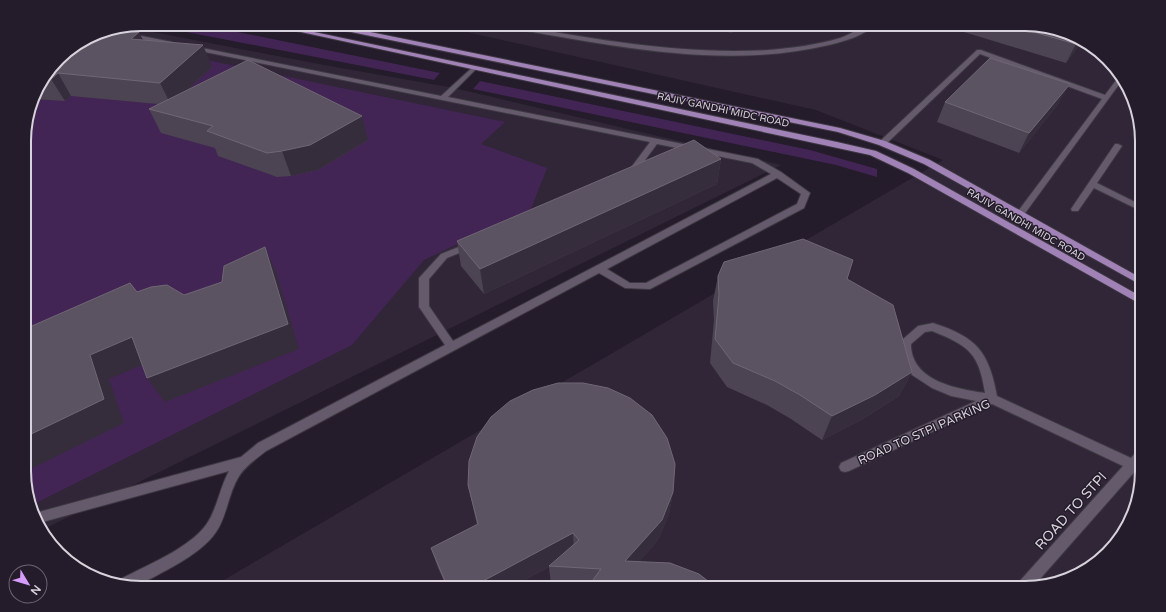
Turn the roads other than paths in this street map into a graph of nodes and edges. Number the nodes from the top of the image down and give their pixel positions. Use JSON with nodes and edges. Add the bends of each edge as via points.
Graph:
{"nodes":[{"id":1,"x":301,"y":31,"type":"edge"},
{"id":2,"x":356,"y":31,"type":"edge"},
{"id":3,"x":542,"y":31,"type":"edge"},
{"id":4,"x":862,"y":31,"type":"edge"},
{"id":5,"x":120,"y":33,"type":"edge"},
{"id":6,"x":474,"y":68,"type":"junction"},
{"id":7,"x":1118,"y":82,"type":"edge"},
{"id":8,"x":443,"y":98,"type":"junction"},
{"id":9,"x":1107,"y":98,"type":"junction"},
{"id":10,"x":656,"y":142,"type":"junction"},
{"id":11,"x":882,"y":143,"type":"junction"},
{"id":12,"x":1118,"y":146,"type":"dead end"},
{"id":13,"x":778,"y":174,"type":"junction"},
{"id":14,"x":627,"y":178,"type":"edge"},
{"id":15,"x":1092,"y":184,"type":"junction"},
{"id":16,"x":1135,"y":205,"type":"edge"},
{"id":17,"x":1075,"y":209,"type":"dead end"},
{"id":18,"x":1020,"y":214,"type":"junction"},
{"id":19,"x":481,"y":240,"type":"edge"},
{"id":20,"x":599,"y":268,"type":"junction"},
{"id":21,"x":1135,"y":278,"type":"edge"},
{"id":22,"x":1135,"y":298,"type":"edge"},
{"id":23,"x":452,"y":346,"type":"junction"},
{"id":24,"x":992,"y":399,"type":"junction"},
{"id":25,"x":245,"y":461,"type":"junction"},
{"id":26,"x":1135,"y":463,"type":"edge"},
{"id":27,"x":1133,"y":465,"type":"junction"},
{"id":28,"x":845,"y":467,"type":"dead end"},
{"id":29,"x":41,"y":517,"type":"edge"},
{"id":30,"x":132,"y":580,"type":"edge"},
{"id":31,"x":1029,"y":581,"type":"edge"}],
"edges":[{"from":1,"to":6,"type":"main road","name":"RAJIV GANDHI MIDC ROAD"},
{"from":2,"to":11,"type":"main road","name":"RAJIV GANDHI MIDC ROAD","via":[[840,130]]},
{"from":3,"to":4,"type":"lane","via":[[679,52],[749,54],[832,43]]},
{"from":5,"to":8,"type":"lane"},
{"from":6,"to":8,"type":"lane"},
{"from":6,"to":22,"type":"main road","name":"RAJIV GANDHI MIDC ROAD","via":[[873,153],[911,171]]},
{"from":7,"to":9,"type":"lane"},
{"from":8,"to":10,"type":"lane"},
{"from":9,"to":11,"type":"lane","via":[[979,52]]},
{"from":9,"to":18,"type":"lane"},
{"from":10,"to":13,"type":"lane","via":[[754,161]]},
{"from":10,"to":14,"type":"lane"},
{"from":11,"to":18,"type":"main road","name":"RAJIV GANDHI MIDC ROAD","via":[[927,162]]},
{"from":12,"to":15,"type":"lane"},
{"from":13,"to":20,"type":"lane"},
{"from":13,"to":20,"type":"lane","via":[[806,193],[801,206],[647,287],[628,286]]},
{"from":15,"to":16,"type":"lane"},
{"from":15,"to":17,"type":"lane"},
{"from":18,"to":21,"type":"main road","name":"RAJIV GANDHI MIDC ROAD"},
{"from":19,"to":23,"type":"lane","via":[[444,256],[424,278],[424,307]]},
{"from":20,"to":23,"type":"lane"},
{"from":23,"to":25,"type":"lane","via":[[278,437]]},
{"from":24,"to":24,"type":"lane","via":[[988,372],[977,350],[960,338],[933,327],[922,329],[906,343],[906,355],[916,372],[955,393]]},
{"from":24,"to":27,"type":"lane","name":"ROAD TO STPI PARKING"},
{"from":24,"to":28,"type":"lane","name":"ROAD TO STPI PARKING"},
{"from":25,"to":29,"type":"lane"},
{"from":25,"to":30,"type":"lane","via":[[233,474],[218,516],[210,530],[198,541]]},
{"from":26,"to":27,"type":"lane","name":"ROAD TO STPI"},
{"from":27,"to":31,"type":"lane","name":"ROAD TO STPI"}]}
